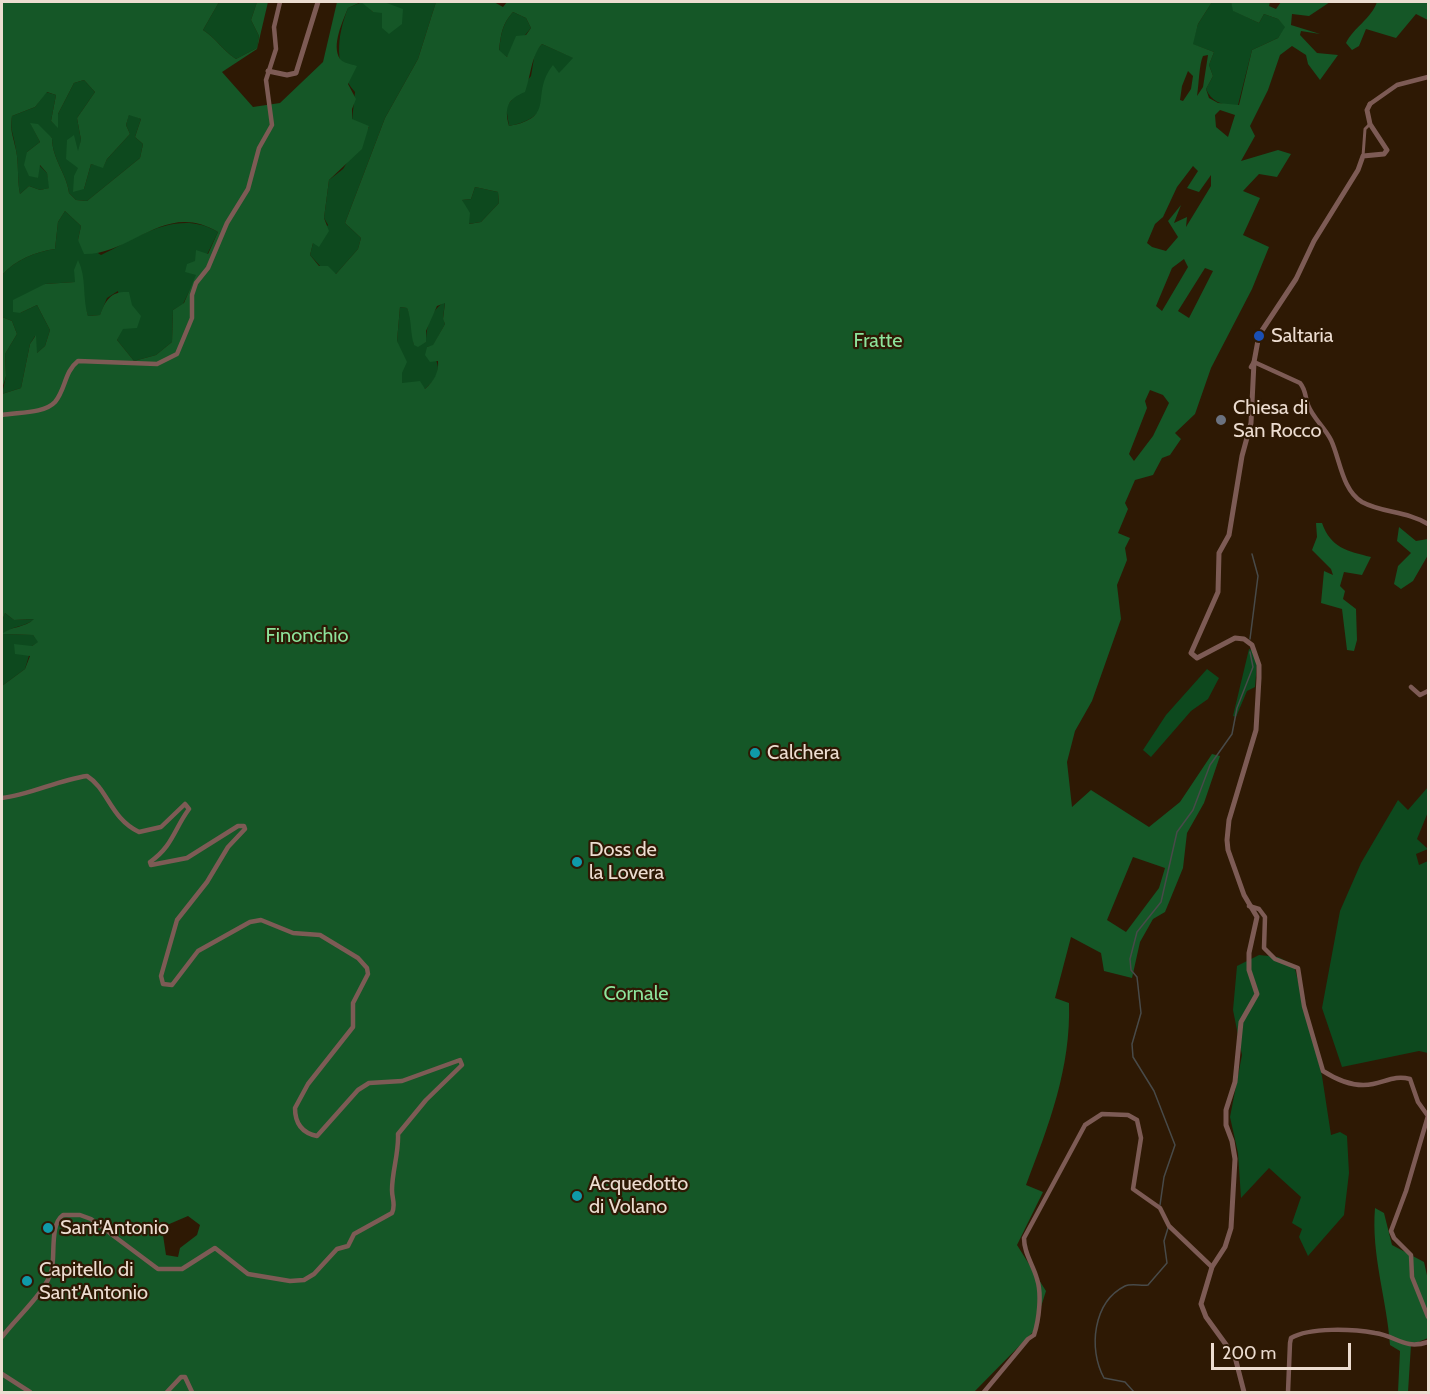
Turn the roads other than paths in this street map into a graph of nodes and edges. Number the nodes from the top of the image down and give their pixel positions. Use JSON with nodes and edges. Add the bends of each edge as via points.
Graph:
{"nodes":[{"id":1,"x":280,"y":2,"type":"edge"},
{"id":2,"x":318,"y":2,"type":"edge"},
{"id":3,"x":268,"y":71,"type":"junction"},
{"id":4,"x":1428,"y":77,"type":"edge"},
{"id":5,"x":1370,"y":104,"type":"joint"},
{"id":6,"x":1370,"y":124,"type":"junction"},
{"id":7,"x":1363,"y":156,"type":"junction"},
{"id":8,"x":1252,"y":365,"type":"junction"},
{"id":9,"x":2,"y":415,"type":"edge"},
{"id":10,"x":1428,"y":524,"type":"edge"},
{"id":11,"x":1412,"y":687,"type":"dead end"},
{"id":12,"x":1428,"y":691,"type":"edge"},
{"id":13,"x":2,"y":798,"type":"edge"},
{"id":14,"x":1250,"y":906,"type":"junction"},
{"id":15,"x":1428,"y":1116,"type":"edge"},
{"id":16,"x":1212,"y":1267,"type":"junction"},
{"id":17,"x":1428,"y":1317,"type":"edge"},
{"id":18,"x":2,"y":1337,"type":"edge"},
{"id":19,"x":1428,"y":1342,"type":"edge"},
{"id":20,"x":2,"y":1374,"type":"edge"},
{"id":21,"x":30,"y":1392,"type":"edge"},
{"id":22,"x":167,"y":1392,"type":"edge"},
{"id":23,"x":192,"y":1392,"type":"edge"},
{"id":24,"x":984,"y":1392,"type":"edge"},
{"id":25,"x":1244,"y":1392,"type":"edge"},
{"id":26,"x":1288,"y":1392,"type":"edge"}],
"edges":[{"from":1,"to":3,"type":"street","via":[[274,27],[277,42]]},
{"from":2,"to":3,"type":"street","via":[[296,73]]},
{"from":3,"to":9,"type":"street","via":[[265,92],[272,125],[259,148],[248,189],[208,268],[196,283],[192,318],[177,354],[157,364],[78,361],[69,368],[55,402],[41,410]]},
{"from":4,"to":5,"type":"street","via":[[1397,85]]},
{"from":5,"to":6,"type":"street"},
{"from":6,"to":7,"type":"street","via":[[1365,129]]},
{"from":6,"to":7,"type":"street","via":[[1387,150],[1384,154]]},
{"from":7,"to":8,"type":"street","via":[[1296,279],[1263,328]]},
{"from":8,"to":10,"type":"street","via":[[1304,388],[1308,406],[1331,441],[1344,477],[1357,498]]},
{"from":8,"to":14,"type":"street","via":[[1251,423],[1229,535],[1219,553],[1218,592],[1191,653],[1197,658],[1240,638],[1252,645],[1258,665],[1256,730],[1227,830],[1228,850]]},
{"from":11,"to":12,"type":"street","via":[[1419,695]]},
{"from":13,"to":18,"type":"street","via":[[87,776],[96,782],[121,820],[139,832],[161,827],[185,804],[189,808],[174,837],[151,865],[187,858],[244,826],[177,920],[161,975],[163,984],[172,985],[198,951],[250,922],[261,920],[293,933],[320,935],[358,958],[368,974],[353,1004],[353,1027],[308,1084],[295,1108],[298,1125],[306,1133],[317,1136],[357,1090],[369,1083],[402,1081],[460,1060],[462,1065],[398,1134],[392,1213],[354,1234],[348,1246],[336,1249],[304,1280],[248,1274],[215,1248],[182,1269],[158,1269],[91,1219],[63,1215],[57,1223],[52,1270]]},
{"from":14,"to":15,"type":"street","via":[[1265,917],[1264,948],[1275,958],[1298,968],[1304,1006],[1323,1071],[1337,1080],[1364,1086],[1401,1076],[1410,1079]]},
{"from":14,"to":16,"type":"street","via":[[1257,917],[1250,940],[1249,970],[1257,993],[1240,1022],[1235,1082],[1226,1110],[1235,1159],[1231,1228]]},
{"from":15,"to":17,"type":"street","via":[[1391,1231],[1412,1255],[1412,1277]]},
{"from":16,"to":24,"type":"street","via":[[1169,1226],[1160,1208],[1133,1189],[1141,1138],[1137,1120],[1128,1115],[1097,1116],[1085,1125],[1024,1238],[1024,1250],[1039,1290],[1034,1335]]},
{"from":16,"to":25,"type":"street","via":[[1201,1304],[1235,1357]]},
{"from":19,"to":26,"type":"street","via":[[1406,1345],[1386,1336],[1324,1330],[1295,1336],[1290,1343]]},
{"from":20,"to":21,"type":"street"},
{"from":22,"to":23,"type":"street","via":[[181,1377],[185,1377]]}]}
